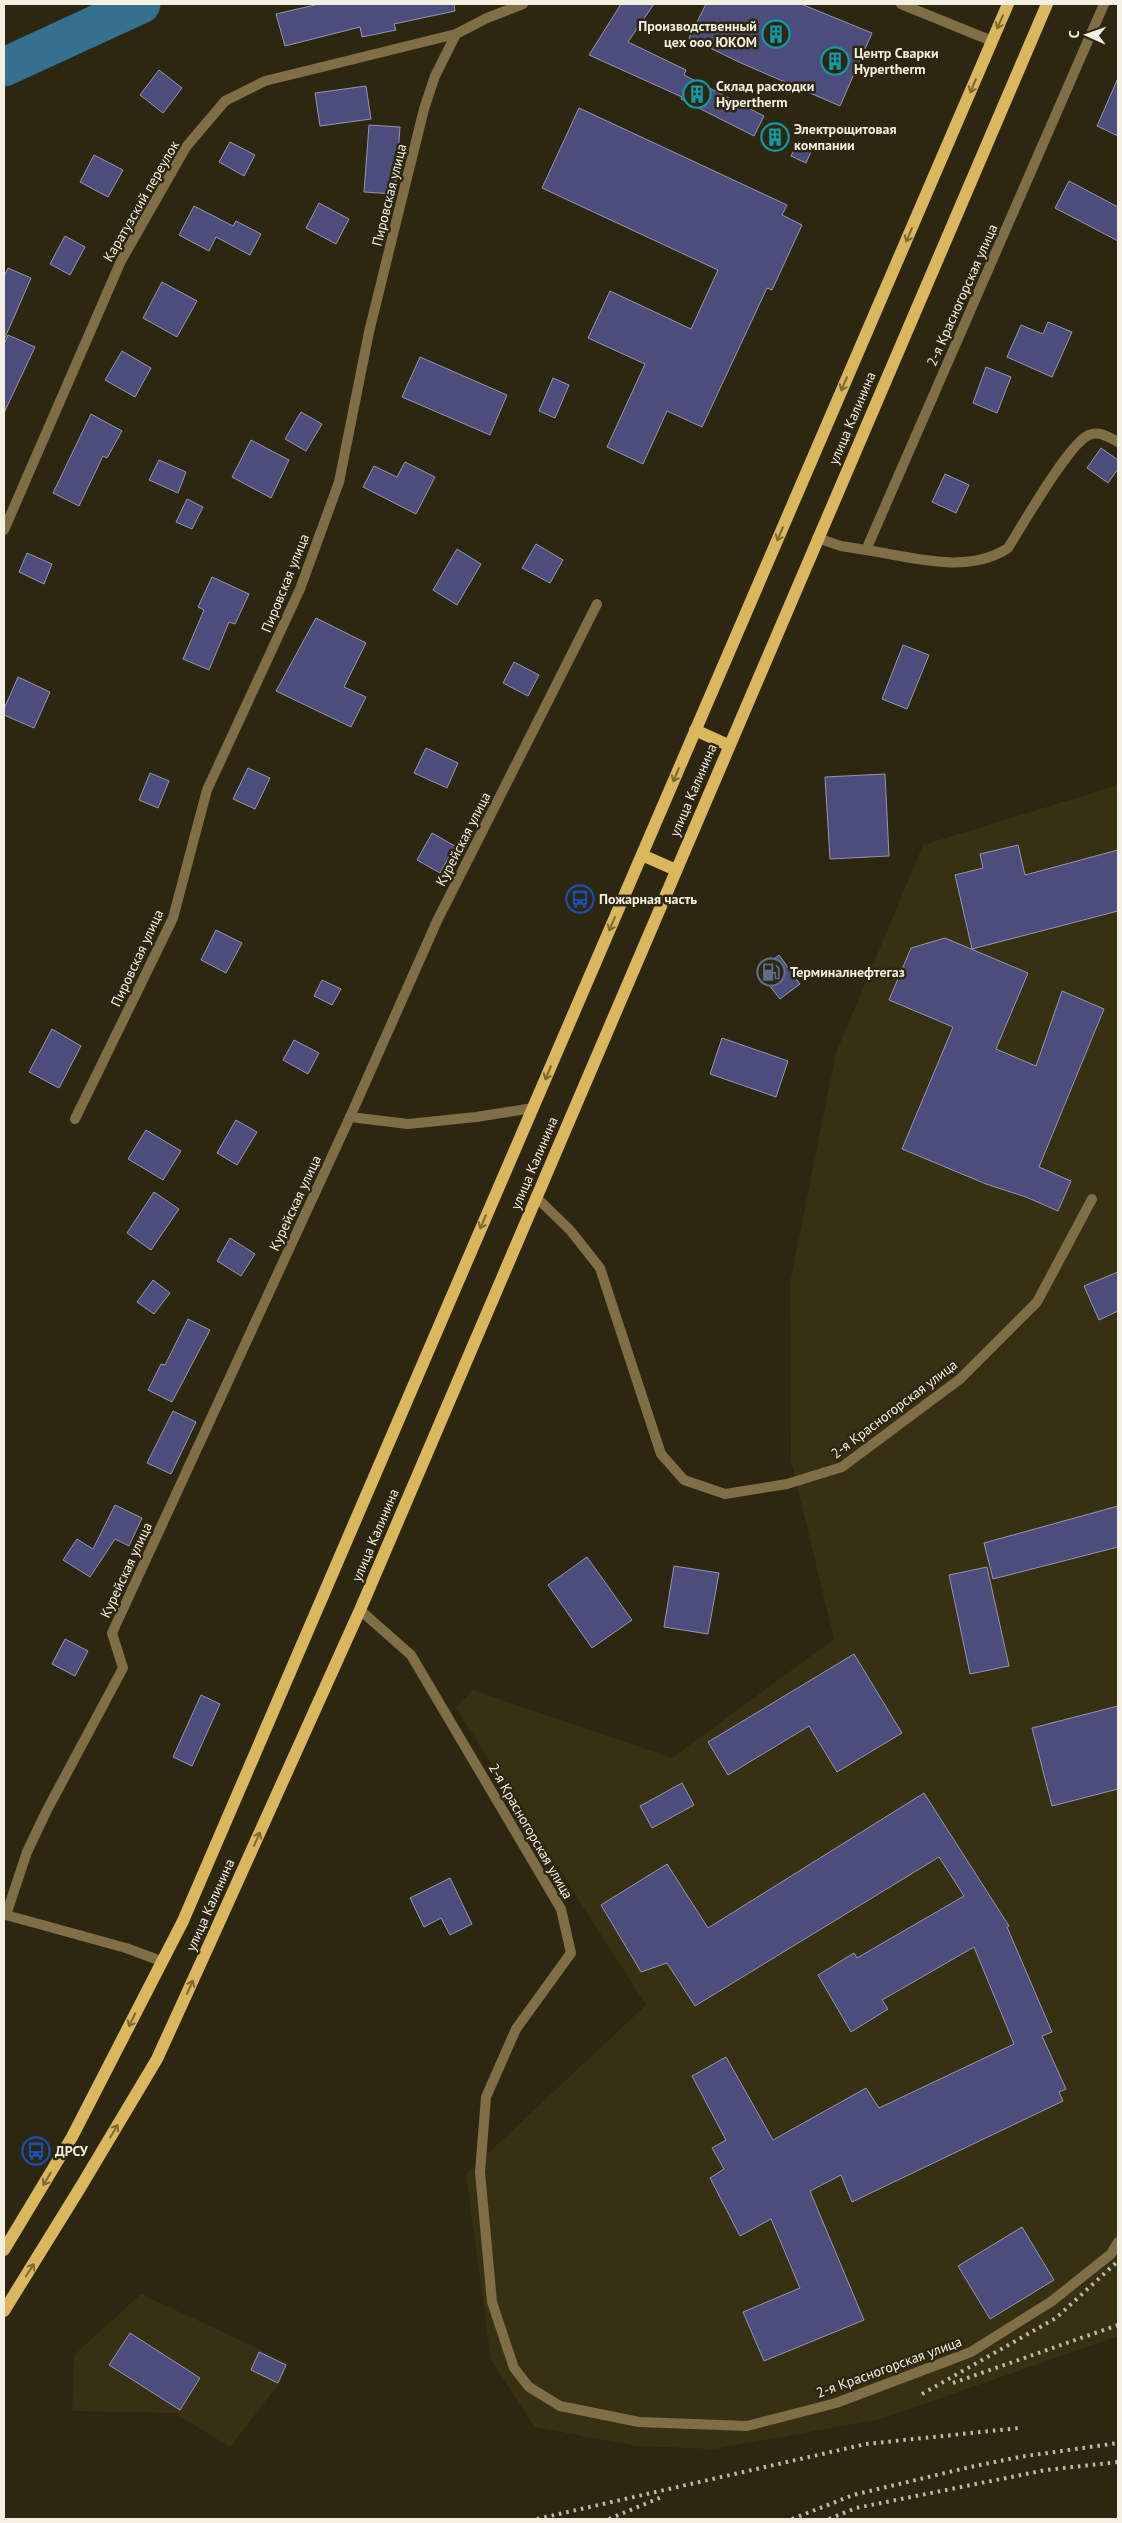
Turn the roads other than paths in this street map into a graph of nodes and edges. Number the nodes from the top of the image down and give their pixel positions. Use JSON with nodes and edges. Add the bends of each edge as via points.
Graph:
{"nodes":[{"id":1,"x":523,"y":4,"type":"edge"},
{"id":2,"x":901,"y":4,"type":"edge"},
{"id":3,"x":1008,"y":4,"type":"edge"},
{"id":4,"x":1047,"y":4,"type":"edge"},
{"id":5,"x":1104,"y":4,"type":"edge"},
{"id":6,"x":456,"y":34,"type":"junction"},
{"id":7,"x":992,"y":41,"type":"junction"},
{"id":8,"x":1118,"y":442,"type":"edge"},
{"id":9,"x":4,"y":530,"type":"edge"},
{"id":10,"x":817,"y":538,"type":"junction"},
{"id":11,"x":866,"y":550,"type":"junction"},
{"id":12,"x":597,"y":604,"type":"dead end"},
{"id":13,"x":695,"y":730,"type":"junction"},
{"id":14,"x":728,"y":745,"type":"junction"},
{"id":15,"x":642,"y":856,"type":"junction"},
{"id":16,"x":676,"y":870,"type":"junction"},
{"id":17,"x":533,"y":1108,"type":"junction"},
{"id":18,"x":350,"y":1117,"type":"junction"},
{"id":19,"x":75,"y":1119,"type":"dead end"},
{"id":20,"x":536,"y":1197,"type":"junction"},
{"id":21,"x":1092,"y":1199,"type":"dead end"},
{"id":22,"x":360,"y":1610,"type":"junction"},
{"id":23,"x":161,"y":1961,"type":"junction"},
{"id":24,"x":1118,"y":2242,"type":"edge"},
{"id":25,"x":4,"y":2250,"type":"edge"},
{"id":26,"x":4,"y":2311,"type":"edge"}],
"edges":[{"from":1,"to":6,"type":"street","name":"Каратузский переулок"},
{"from":2,"to":7,"type":"street"},
{"from":3,"to":7,"type":"main road","name":"улица Калинина","one_way":true},
{"from":4,"to":10,"type":"main road","name":"улица Калинина"},
{"from":5,"to":11,"type":"street","name":"2-я Красногорская улица"},
{"from":6,"to":9,"type":"street","name":"Каратузский переулок","via":[[265,81],[225,101],[186,147],[121,261]]},
{"from":6,"to":19,"type":"street","name":"Пировская улица","via":[[435,76],[424,110],[369,332],[339,482],[300,589],[206,790],[173,918]]},
{"from":7,"to":13,"type":"main road","name":"улица Калинина","one_way":true},
{"from":8,"to":11,"type":"street","via":[[1099,433],[1084,437],[1060,466],[1008,548],[995,556],[962,563]]},
{"from":10,"to":11,"type":"street"},
{"from":10,"to":14,"type":"main road","name":"улица Калинина"},
{"from":12,"to":18,"type":"street","name":"Курейская улица","via":[[437,922]]},
{"from":13,"to":14,"type":"main road"},
{"from":13,"to":15,"type":"main road","name":"улица Калинина","one_way":true},
{"from":14,"to":16,"type":"main road","name":"улица Калинина"},
{"from":15,"to":16,"type":"main road"},
{"from":15,"to":17,"type":"main road","name":"улица Калинина","one_way":true},
{"from":16,"to":20,"type":"main road","name":"улица Калинина"},
{"from":17,"to":18,"type":"street","via":[[408,1124]]},
{"from":17,"to":23,"type":"main road","name":"улица Калинина","one_way":true,"via":[[183,1921]]},
{"from":18,"to":23,"type":"street","name":"Курейская улица","via":[[112,1633],[123,1668],[27,1852],[6,1915],[126,1948]]},
{"from":20,"to":21,"type":"street","name":"2-я Красногорская улица","via":[[570,1230],[600,1268],[662,1454],[684,1480],[725,1494],[787,1484],[842,1467],[960,1379],[1037,1302]]},
{"from":20,"to":22,"type":"main road","name":"улица Калинина"},
{"from":22,"to":24,"type":"street","name":"2-я Красногорская улица","via":[[412,1655],[561,1909],[572,1952],[516,2029],[486,2097],[480,2172],[492,2302],[514,2368],[529,2387],[560,2406],[639,2422],[746,2426],[836,2403],[971,2352],[1052,2301],[1111,2254]]},
{"from":26,"to":22,"type":"main road","name":"улица Калинина","one_way":true,"via":[[157,2059]]},
{"from":23,"to":25,"type":"main road","name":"улица Калинина","one_way":true,"via":[[72,2137]]}]}
